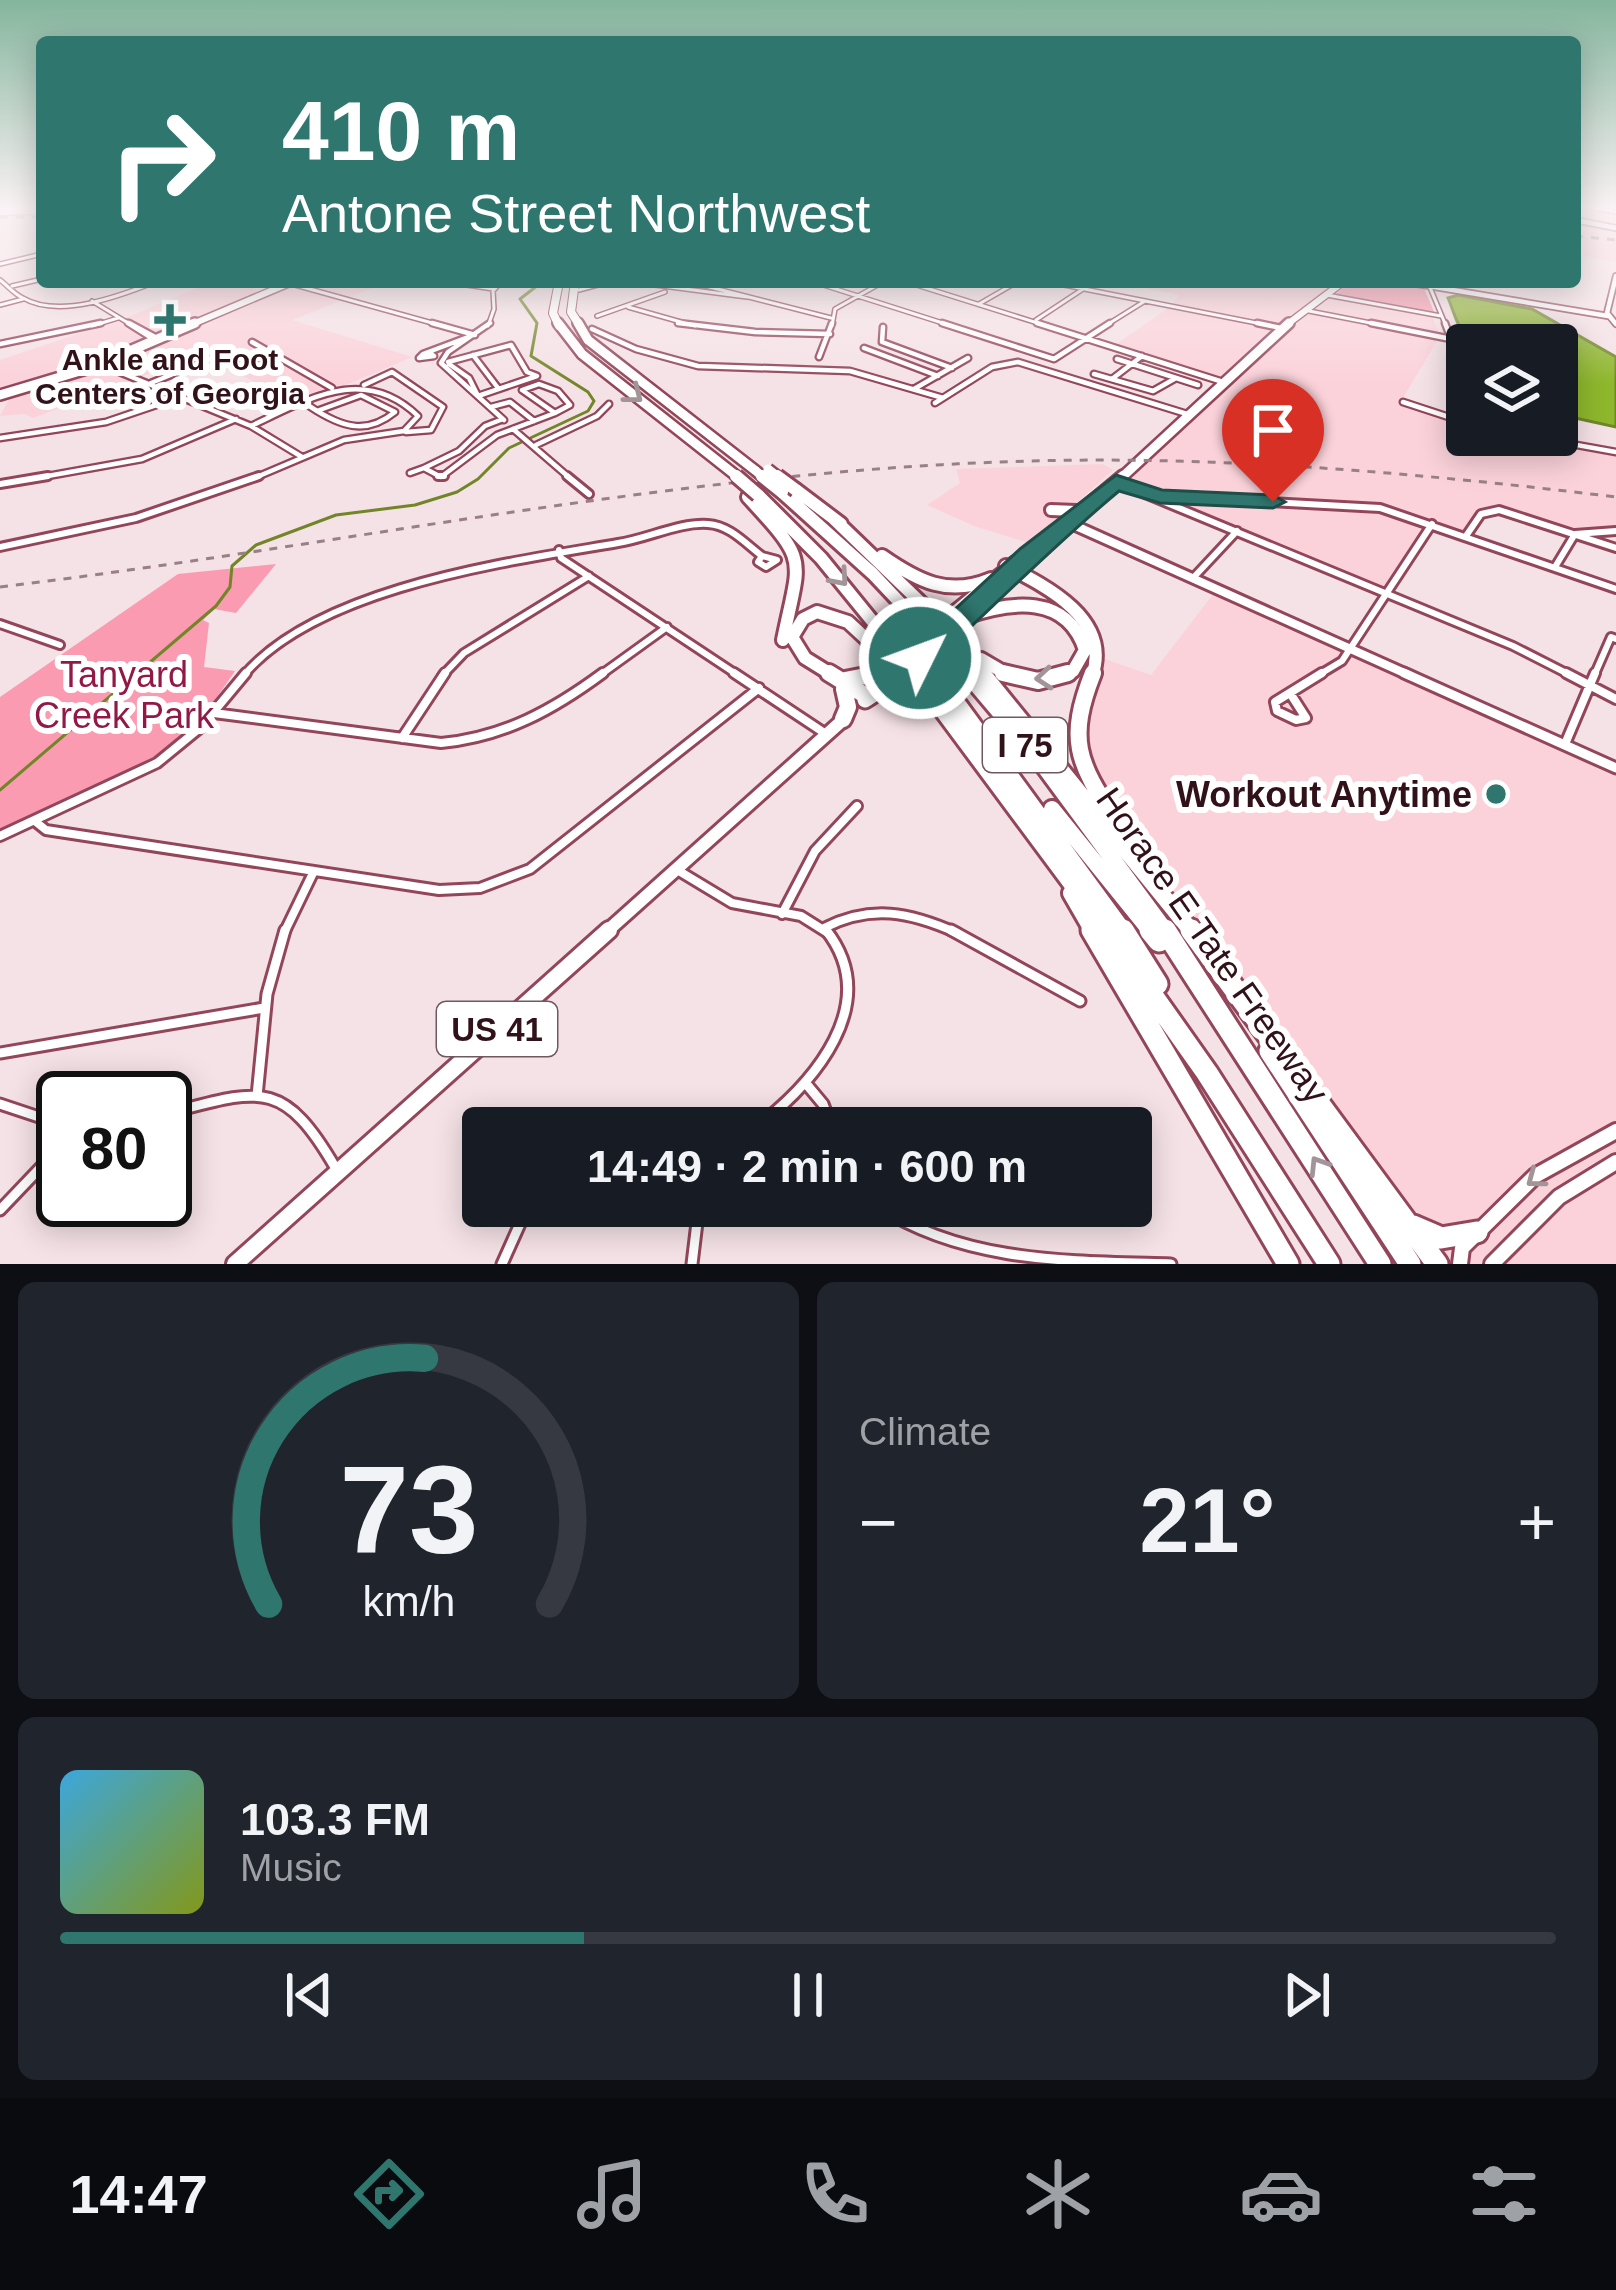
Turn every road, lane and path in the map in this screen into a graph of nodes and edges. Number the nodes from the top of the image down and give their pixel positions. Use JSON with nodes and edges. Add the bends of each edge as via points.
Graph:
{"nodes":[{"id":1,"x":1616,"y":276,"type":"edge"},
{"id":2,"x":0,"y":280,"type":"edge"},
{"id":3,"x":36,"y":280,"type":"edge"},
{"id":4,"x":12,"y":286,"type":"junction"},
{"id":5,"x":135,"y":288,"type":"edge"},
{"id":6,"x":277,"y":288,"type":"edge"},
{"id":7,"x":308,"y":288,"type":"edge"},
{"id":8,"x":497,"y":288,"type":"edge"},
{"id":9,"x":555,"y":288,"type":"edge"},
{"id":10,"x":576,"y":288,"type":"edge"},
{"id":11,"x":658,"y":288,"type":"edge"},
{"id":12,"x":711,"y":288,"type":"edge"},
{"id":13,"x":832,"y":288,"type":"edge"},
{"id":14,"x":871,"y":288,"type":"edge"},
{"id":15,"x":925,"y":288,"type":"edge"},
{"id":16,"x":1007,"y":288,"type":"edge"},
{"id":17,"x":1079,"y":288,"type":"edge"},
{"id":18,"x":1327,"y":288,"type":"edge"},
{"id":19,"x":1336,"y":288,"type":"edge"},
{"id":20,"x":1430,"y":288,"type":"edge"},
{"id":21,"x":1446,"y":288,"type":"edge"},
{"id":22,"x":928,"y":289,"type":"joint"},
{"id":23,"x":1084,"y":289,"type":"junction"},
{"id":24,"x":667,"y":290,"type":"junction"},
{"id":25,"x":732,"y":294,"type":"junction"},
{"id":26,"x":1327,"y":295,"type":"junction"},
{"id":27,"x":856,"y":296,"type":"junction"},
{"id":28,"x":23,"y":299,"type":"junction"},
{"id":29,"x":92,"y":301,"type":"junction"},
{"id":30,"x":1145,"y":301,"type":"junction"},
{"id":31,"x":1314,"y":302,"type":"junction"},
{"id":32,"x":980,"y":304,"type":"junction"},
{"id":33,"x":0,"y":305,"type":"edge"},
{"id":34,"x":628,"y":308,"type":"junction"},
{"id":35,"x":1304,"y":310,"type":"junction"},
{"id":36,"x":597,"y":316,"type":"dead end"},
{"id":37,"x":1441,"y":316,"type":"junction"},
{"id":38,"x":1608,"y":316,"type":"junction"},
{"id":39,"x":831,"y":318,"type":"junction"},
{"id":40,"x":119,"y":319,"type":"junction"},
{"id":41,"x":1034,"y":321,"type":"junction"},
{"id":42,"x":1616,"y":324,"type":"edge"},
{"id":43,"x":883,"y":327,"type":"dead end"},
{"id":44,"x":1283,"y":328,"type":"junction"},
{"id":45,"x":592,"y":329,"type":"dead end"},
{"id":46,"x":830,"y":334,"type":"junction"},
{"id":47,"x":475,"y":335,"type":"junction"},
{"id":48,"x":1090,"y":339,"type":"junction"},
{"id":49,"x":158,"y":340,"type":"junction"},
{"id":50,"x":252,"y":342,"type":"dead end"},
{"id":51,"x":0,"y":344,"type":"edge"},
{"id":52,"x":864,"y":348,"type":"dead end"},
{"id":53,"x":429,"y":352,"type":"dead end"},
{"id":54,"x":271,"y":353,"type":"junction"},
{"id":55,"x":473,"y":356,"type":"junction"},
{"id":56,"x":1142,"y":356,"type":"junction"},
{"id":57,"x":819,"y":357,"type":"dead end"},
{"id":58,"x":968,"y":358,"type":"dead end"},
{"id":59,"x":1117,"y":359,"type":"dead end"},
{"id":60,"x":250,"y":361,"type":"junction"},
{"id":61,"x":448,"y":362,"type":"junction"},
{"id":62,"x":1132,"y":363,"type":"junction"},
{"id":63,"x":100,"y":364,"type":"junction"},
{"id":64,"x":242,"y":364,"type":"dead end"},
{"id":65,"x":952,"y":368,"type":"junction"},
{"id":66,"x":1094,"y":374,"type":"dead end"},
{"id":67,"x":938,"y":376,"type":"junction"},
{"id":68,"x":1176,"y":378,"type":"junction"},
{"id":69,"x":1112,"y":379,"type":"junction"},
{"id":70,"x":1223,"y":382,"type":"junction"},
{"id":71,"x":147,"y":384,"type":"junction"},
{"id":72,"x":1198,"y":385,"type":"dead end"},
{"id":73,"x":362,"y":387,"type":"junction"},
{"id":74,"x":498,"y":388,"type":"junction"},
{"id":75,"x":335,"y":390,"type":"junction"},
{"id":76,"x":912,"y":390,"type":"junction"},
{"id":77,"x":5,"y":394,"type":"edge"},
{"id":78,"x":478,"y":396,"type":"junction"},
{"id":79,"x":180,"y":397,"type":"junction"},
{"id":80,"x":943,"y":398,"type":"junction"},
{"id":81,"x":303,"y":402,"type":"junction"},
{"id":82,"x":1403,"y":402,"type":"dead end"},
{"id":83,"x":935,"y":403,"type":"dead end"},
{"id":84,"x":608,"y":404,"type":"dead end"},
{"id":85,"x":0,"y":406,"type":"edge"},
{"id":86,"x":491,"y":407,"type":"junction"},
{"id":87,"x":317,"y":411,"type":"junction"},
{"id":88,"x":556,"y":414,"type":"junction"},
{"id":89,"x":1186,"y":414,"type":"junction"},
{"id":90,"x":1446,"y":416,"type":"edge"},
{"id":91,"x":236,"y":419,"type":"junction"},
{"id":92,"x":503,"y":419,"type":"junction"},
{"id":93,"x":534,"y":421,"type":"junction"},
{"id":94,"x":251,"y":426,"type":"junction"},
{"id":95,"x":513,"y":429,"type":"junction"},
{"id":96,"x":403,"y":432,"type":"junction"},
{"id":97,"x":0,"y":438,"type":"edge"},
{"id":98,"x":1158,"y":440,"type":"junction"},
{"id":99,"x":533,"y":444,"type":"junction"},
{"id":100,"x":1578,"y":445,"type":"edge"},
{"id":101,"x":1616,"y":452,"type":"edge"},
{"id":102,"x":302,"y":458,"type":"junction"},
{"id":103,"x":424,"y":468,"type":"junction"},
{"id":104,"x":410,"y":472,"type":"dead end"},
{"id":105,"x":1116,"y":482,"type":"junction"},
{"id":106,"x":0,"y":484,"type":"edge"},
{"id":107,"x":789,"y":491,"type":"junction"},
{"id":108,"x":589,"y":494,"type":"dead end"},
{"id":109,"x":1097,"y":494,"type":"junction"},
{"id":110,"x":1147,"y":495,"type":"junction"},
{"id":111,"x":753,"y":496,"type":"junction"},
{"id":112,"x":1078,"y":511,"type":"junction"},
{"id":113,"x":834,"y":519,"type":"junction"},
{"id":114,"x":1432,"y":524,"type":"junction"},
{"id":115,"x":1062,"y":525,"type":"junction"},
{"id":116,"x":1237,"y":531,"type":"junction"},
{"id":117,"x":1616,"y":531,"type":"edge"},
{"id":118,"x":1576,"y":534,"type":"junction"},
{"id":119,"x":1466,"y":536,"type":"junction"},
{"id":120,"x":0,"y":547,"type":"edge"},
{"id":121,"x":1616,"y":548,"type":"edge"},
{"id":122,"x":559,"y":550,"type":"junction"},
{"id":123,"x":762,"y":556,"type":"dead end"},
{"id":124,"x":1555,"y":567,"type":"junction"},
{"id":125,"x":1011,"y":568,"type":"junction"},
{"id":126,"x":589,"y":576,"type":"junction"},
{"id":127,"x":1194,"y":577,"type":"junction"},
{"id":128,"x":991,"y":579,"type":"junction"},
{"id":129,"x":1616,"y":589,"type":"edge"},
{"id":130,"x":1389,"y":592,"type":"junction"},
{"id":131,"x":952,"y":617,"type":"junction"},
{"id":132,"x":0,"y":625,"type":"edge"},
{"id":133,"x":667,"y":627,"type":"junction"},
{"id":134,"x":1616,"y":639,"type":"edge"},
{"id":135,"x":60,"y":645,"type":"dead end"},
{"id":136,"x":1353,"y":648,"type":"junction"},
{"id":137,"x":927,"y":655,"type":"junction"},
{"id":138,"x":904,"y":656,"type":"joint"},
{"id":139,"x":888,"y":677,"type":"junction"},
{"id":140,"x":841,"y":684,"type":"junction"},
{"id":141,"x":759,"y":688,"type":"junction"},
{"id":142,"x":1589,"y":688,"type":"junction"},
{"id":143,"x":1290,"y":693,"type":"junction"},
{"id":144,"x":866,"y":699,"type":"junction"},
{"id":145,"x":1616,"y":699,"type":"edge"},
{"id":146,"x":212,"y":713,"type":"junction"},
{"id":147,"x":844,"y":719,"type":"junction"},
{"id":148,"x":827,"y":735,"type":"junction"},
{"id":149,"x":402,"y":738,"type":"junction"},
{"id":150,"x":1565,"y":745,"type":"junction"},
{"id":151,"x":1616,"y":768,"type":"edge"},
{"id":152,"x":988,"y":771,"type":"junction"},
{"id":153,"x":857,"y":806,"type":"dead end"},
{"id":154,"x":1046,"y":821,"type":"junction"},
{"id":155,"x":36,"y":822,"type":"junction"},
{"id":156,"x":0,"y":836,"type":"edge"},
{"id":157,"x":676,"y":869,"type":"junction"},
{"id":158,"x":314,"y":871,"type":"junction"},
{"id":159,"x":1160,"y":888,"type":"junction"},
{"id":160,"x":782,"y":914,"type":"junction"},
{"id":161,"x":1184,"y":922,"type":"junction"},
{"id":162,"x":824,"y":928,"type":"junction"},
{"id":163,"x":1080,"y":1001,"type":"dead end"},
{"id":164,"x":264,"y":1008,"type":"junction"},
{"id":165,"x":1229,"y":1030,"type":"junction"},
{"id":166,"x":0,"y":1052,"type":"edge"},
{"id":167,"x":808,"y":1086,"type":"junction"},
{"id":168,"x":257,"y":1096,"type":"junction"},
{"id":169,"x":0,"y":1104,"type":"edge"},
{"id":170,"x":782,"y":1107,"type":"edge"},
{"id":171,"x":824,"y":1107,"type":"edge"},
{"id":172,"x":192,"y":1109,"type":"edge"},
{"id":173,"x":36,"y":1116,"type":"edge"},
{"id":174,"x":1616,"y":1132,"type":"edge"},
{"id":175,"x":1616,"y":1162,"type":"edge"},
{"id":176,"x":36,"y":1172,"type":"edge"},
{"id":177,"x":338,"y":1172,"type":"junction"},
{"id":178,"x":0,"y":1210,"type":"edge"},
{"id":179,"x":1408,"y":1224,"type":"junction"},
{"id":180,"x":519,"y":1227,"type":"edge"},
{"id":181,"x":697,"y":1227,"type":"edge"},
{"id":182,"x":898,"y":1227,"type":"edge"},
{"id":183,"x":1477,"y":1232,"type":"junction"},
{"id":184,"x":235,"y":1264,"type":"edge"},
{"id":185,"x":502,"y":1264,"type":"edge"},
{"id":186,"x":692,"y":1264,"type":"edge"},
{"id":187,"x":1171,"y":1264,"type":"edge"},
{"id":188,"x":1288,"y":1264,"type":"edge"},
{"id":189,"x":1329,"y":1264,"type":"edge"},
{"id":190,"x":1380,"y":1264,"type":"edge"},
{"id":191,"x":1410,"y":1264,"type":"edge"},
{"id":192,"x":1437,"y":1264,"type":"edge"},
{"id":193,"x":1460,"y":1264,"type":"edge"},
{"id":194,"x":1492,"y":1264,"type":"edge"}],
"edges":[{"from":1,"to":38,"type":"main road"},
{"from":2,"to":4,"type":"street"},
{"from":3,"to":4,"type":"street"},
{"from":4,"to":28,"type":"street"},
{"from":5,"to":29,"type":"street"},
{"from":6,"to":49,"type":"highway"},
{"from":7,"to":47,"type":"street"},
{"from":8,"to":47,"type":"street","via":[[496,313]]},
{"from":9,"to":111,"type":"highway","one_way":true,"bridge":true,"via":[[555,320],[572,345]]},
{"from":10,"to":107,"type":"highway","name":"Horace E Tate Freeway","number":"I 75","bridge":true,"via":[[570,305],[580,331]]},
{"from":11,"to":24,"type":"street"},
{"from":12,"to":25,"type":"street"},
{"from":13,"to":27,"type":"street"},
{"from":14,"to":27,"type":"street"},
{"from":15,"to":22,"type":"street"},
{"from":16,"to":32,"type":"street"},
{"from":17,"to":23,"type":"street"},
{"from":18,"to":31,"type":"highway"},
{"from":19,"to":26,"type":"highway"},
{"from":20,"to":37,"type":"street"},
{"from":21,"to":38,"type":"street"},
{"from":22,"to":32,"type":"street"},
{"from":23,"to":30,"type":"street"},
{"from":23,"to":41,"type":"street"},
{"from":24,"to":25,"type":"street"},
{"from":24,"to":34,"type":"street"},
{"from":25,"to":39,"type":"street"},
{"from":26,"to":31,"type":"highway"},
{"from":26,"to":37,"type":"street"},
{"from":27,"to":39,"type":"street"},
{"from":27,"to":48,"type":"street","via":[[1052,359]]},
{"from":28,"to":29,"type":"street"},
{"from":28,"to":33,"type":"street"},
{"from":29,"to":40,"type":"street"},
{"from":30,"to":44,"type":"street"},
{"from":30,"to":48,"type":"street"},
{"from":31,"to":35,"type":"highway"},
{"from":32,"to":41,"type":"street"},
{"from":34,"to":36,"type":"street"},
{"from":34,"to":46,"type":"street","via":[[753,333]]},
{"from":35,"to":37,"type":"street","via":[[1451,338]]},
{"from":35,"to":44,"type":"highway"},
{"from":38,"to":42,"type":"main road"},
{"from":39,"to":46,"type":"street"},
{"from":40,"to":49,"type":"street"},
{"from":40,"to":51,"type":"street"},
{"from":41,"to":48,"type":"street"},
{"from":43,"to":65,"type":"street","via":[[882,342]]},
{"from":44,"to":70,"type":"highway"},
{"from":45,"to":76,"type":"street","via":[[698,366],[850,370]]},
{"from":46,"to":57,"type":"street"},
{"from":47,"to":53,"type":"street"},
{"from":47,"to":61,"type":"street","via":[[479,340]]},
{"from":47,"to":78,"type":"street","via":[[441,362]]},
{"from":48,"to":56,"type":"street"},
{"from":49,"to":63,"type":"highway"},
{"from":50,"to":54,"type":"street"},
{"from":52,"to":67,"type":"street"},
{"from":54,"to":60,"type":"street"},
{"from":54,"to":75,"type":"street"},
{"from":55,"to":61,"type":"street"},
{"from":55,"to":74,"type":"street"},
{"from":55,"to":74,"type":"street","via":[[511,345],[537,376]]},
{"from":56,"to":62,"type":"street"},
{"from":56,"to":70,"type":"street"},
{"from":58,"to":65,"type":"street"},
{"from":59,"to":62,"type":"street"},
{"from":60,"to":64,"type":"street"},
{"from":60,"to":71,"type":"street","via":[[229,351]]},
{"from":61,"to":78,"type":"street"},
{"from":62,"to":68,"type":"street"},
{"from":62,"to":69,"type":"street"},
{"from":63,"to":71,"type":"street"},
{"from":63,"to":77,"type":"highway"},
{"from":65,"to":67,"type":"street"},
{"from":66,"to":69,"type":"street"},
{"from":67,"to":76,"type":"street"},
{"from":68,"to":69,"type":"street","via":[[1156,391]]},
{"from":68,"to":72,"type":"street"},
{"from":70,"to":89,"type":"highway"},
{"from":71,"to":79,"type":"street"},
{"from":73,"to":75,"type":"street"},
{"from":73,"to":96,"type":"street","via":[[416,411],[416,423]]},
{"from":73,"to":96,"type":"street","via":[[392,372],[443,407],[431,430]]},
{"from":74,"to":78,"type":"street"},
{"from":75,"to":81,"type":"street"},
{"from":76,"to":80,"type":"street"},
{"from":77,"to":85,"type":"street"},
{"from":78,"to":86,"type":"street"},
{"from":79,"to":91,"type":"street"},
{"from":79,"to":97,"type":"street","via":[[106,422]]},
{"from":80,"to":83,"type":"street"},
{"from":80,"to":89,"type":"street","via":[[992,367],[1023,363]]},
{"from":81,"to":87,"type":"street"},
{"from":81,"to":94,"type":"street"},
{"from":82,"to":90,"type":"street"},
{"from":84,"to":99,"type":"street"},
{"from":86,"to":92,"type":"street"},
{"from":86,"to":93,"type":"street","via":[[509,402]]},
{"from":87,"to":87,"type":"street","via":[[353,430],[395,412],[362,395]]},
{"from":88,"to":88,"type":"street","via":[[523,390],[522,387],[543,384],[562,394],[570,405]]},
{"from":88,"to":93,"type":"street"},
{"from":89,"to":98,"type":"highway"},
{"from":91,"to":94,"type":"street"},
{"from":91,"to":106,"type":"street","via":[[130,463]]},
{"from":92,"to":95,"type":"street"},
{"from":92,"to":103,"type":"street"},
{"from":93,"to":95,"type":"street"},
{"from":94,"to":102,"type":"street"},
{"from":95,"to":99,"type":"street"},
{"from":95,"to":103,"type":"street","via":[[451,473]]},
{"from":96,"to":102,"type":"street","via":[[350,437]]},
{"from":98,"to":105,"type":"highway"},
{"from":98,"to":109,"type":"highway"},
{"from":99,"to":108,"type":"street"},
{"from":100,"to":101,"type":"street"},
{"from":102,"to":120,"type":"street","via":[[153,513]]},
{"from":103,"to":104,"type":"street"},
{"from":105,"to":109,"type":"highway"},
{"from":105,"to":110,"type":"street"},
{"from":107,"to":113,"type":"highway"},
{"from":107,"to":165,"type":"highway","name":"Horace E Tate Freeway","number":"I 75","via":[[994,706]]},
{"from":109,"to":112,"type":"highway"},
{"from":110,"to":114,"type":"street","via":[[1367,506]]},
{"from":110,"to":116,"type":"street"},
{"from":111,"to":140,"type":"highway","via":[[798,564],[787,651]]},
{"from":111,"to":152,"type":"highway","number":"I 75","one_way":true,"via":[[859,600]]},
{"from":112,"to":115,"type":"highway"},
{"from":112,"to":115,"type":"highway","via":[[1049,512]]},
{"from":113,"to":128,"type":"highway","via":[[932,587],[961,592]]},
{"from":113,"to":131,"type":"highway"},
{"from":114,"to":119,"type":"street"},
{"from":114,"to":130,"type":"street"},
{"from":115,"to":125,"type":"highway"},
{"from":115,"to":127,"type":"street"},
{"from":116,"to":127,"type":"street"},
{"from":116,"to":130,"type":"street"},
{"from":117,"to":118,"type":"street"},
{"from":118,"to":119,"type":"street","via":[[1493,509]]},
{"from":118,"to":121,"type":"street"},
{"from":118,"to":124,"type":"street"},
{"from":119,"to":124,"type":"street"},
{"from":122,"to":123,"type":"street","via":[[708,523]]},
{"from":122,"to":126,"type":"street"},
{"from":122,"to":146,"type":"street","via":[[323,616],[261,656]]},
{"from":124,"to":129,"type":"street"},
{"from":125,"to":128,"type":"highway"},
{"from":125,"to":131,"type":"highway"},
{"from":125,"to":159,"type":"highway","via":[[1094,633],[1099,655],[1077,713],[1078,750]]},
{"from":126,"to":133,"type":"street"},
{"from":126,"to":149,"type":"street","via":[[464,653]]},
{"from":127,"to":136,"type":"street"},
{"from":128,"to":131,"type":"highway"},
{"from":130,"to":136,"type":"street"},
{"from":130,"to":142,"type":"street"},
{"from":131,"to":131,"type":"highway","one_way":true,"via":[[1006,603],[1041,606],[1079,631],[1083,658],[1058,679],[1013,677],[988,665]]},
{"from":131,"to":137,"type":"highway","bridge":true},
{"from":131,"to":159,"type":"highway"},
{"from":132,"to":135,"type":"street"},
{"from":133,"to":141,"type":"street"},
{"from":133,"to":149,"type":"street","via":[[509,731],[460,743]]},
{"from":134,"to":142,"type":"street"},
{"from":136,"to":143,"type":"street"},
{"from":136,"to":150,"type":"street"},
{"from":137,"to":138,"type":"highway","bridge":true},
{"from":137,"to":139,"type":"highway","bridge":true},
{"from":137,"to":154,"type":"highway"},
{"from":138,"to":139,"type":"highway","number":"US 41","bridge":true},
{"from":139,"to":140,"type":"highway"},
{"from":139,"to":144,"type":"highway","number":"US 41"},
{"from":140,"to":144,"type":"highway"},
{"from":140,"to":147,"type":"highway"},
{"from":140,"to":152,"type":"highway","via":[[794,648],[794,632],[809,618],[833,614],[860,627]]},
{"from":141,"to":148,"type":"street"},
{"from":141,"to":158,"type":"street","via":[[513,879],[451,892]]},
{"from":142,"to":145,"type":"street"},
{"from":142,"to":150,"type":"street"},
{"from":143,"to":143,"type":"street","via":[[1275,702],[1277,711],[1306,718]]},
{"from":144,"to":147,"type":"main road","number":"US 41"},
{"from":146,"to":149,"type":"street"},
{"from":146,"to":155,"type":"street","via":[[158,763]]},
{"from":147,"to":148,"type":"main road","number":"US 41"},
{"from":148,"to":157,"type":"main road","number":"US 41"},
{"from":150,"to":151,"type":"street"},
{"from":152,"to":154,"type":"highway","number":"I 75"},
{"from":153,"to":160,"type":"street","via":[[815,851]]},
{"from":154,"to":165,"type":"highway"},
{"from":154,"to":188,"type":"highway"},
{"from":154,"to":189,"type":"highway","number":"I 75"},
{"from":155,"to":156,"type":"street"},
{"from":155,"to":158,"type":"street","via":[[46,830]]},
{"from":157,"to":160,"type":"street","via":[[725,901]]},
{"from":157,"to":177,"type":"main road","number":"US 41"},
{"from":158,"to":164,"type":"street","via":[[288,922]]},
{"from":159,"to":161,"type":"highway"},
{"from":160,"to":162,"type":"street"},
{"from":161,"to":179,"type":"highway"},
{"from":161,"to":191,"type":"highway"},
{"from":162,"to":163,"type":"street","via":[[859,908],[906,911]]},
{"from":162,"to":167,"type":"street","via":[[841,958],[846,998],[834,1046]]},
{"from":164,"to":166,"type":"street"},
{"from":164,"to":168,"type":"street","via":[[265,1072]]},
{"from":190,"to":165,"type":"highway","name":"Horace E Tate Freeway","number":"I 75","one_way":true},
{"from":167,"to":170,"type":"street"},
{"from":167,"to":171,"type":"street"},
{"from":168,"to":172,"type":"street"},
{"from":168,"to":177,"type":"street","via":[[297,1109]]},
{"from":169,"to":173,"type":"street"},
{"from":174,"to":183,"type":"main road","one_way":true,"via":[[1535,1176]]},
{"from":175,"to":194,"type":"main road","via":[[1559,1197]]},
{"from":176,"to":178,"type":"street"},
{"from":177,"to":184,"type":"main road","number":"US 41"},
{"from":179,"to":183,"type":"highway","via":[[1441,1238]]},
{"from":179,"to":192,"type":"highway"},
{"from":180,"to":185,"type":"street"},
{"from":181,"to":186,"type":"street"},
{"from":182,"to":187,"type":"street","via":[[971,1256]]},
{"from":183,"to":193,"type":"main road"}]}
